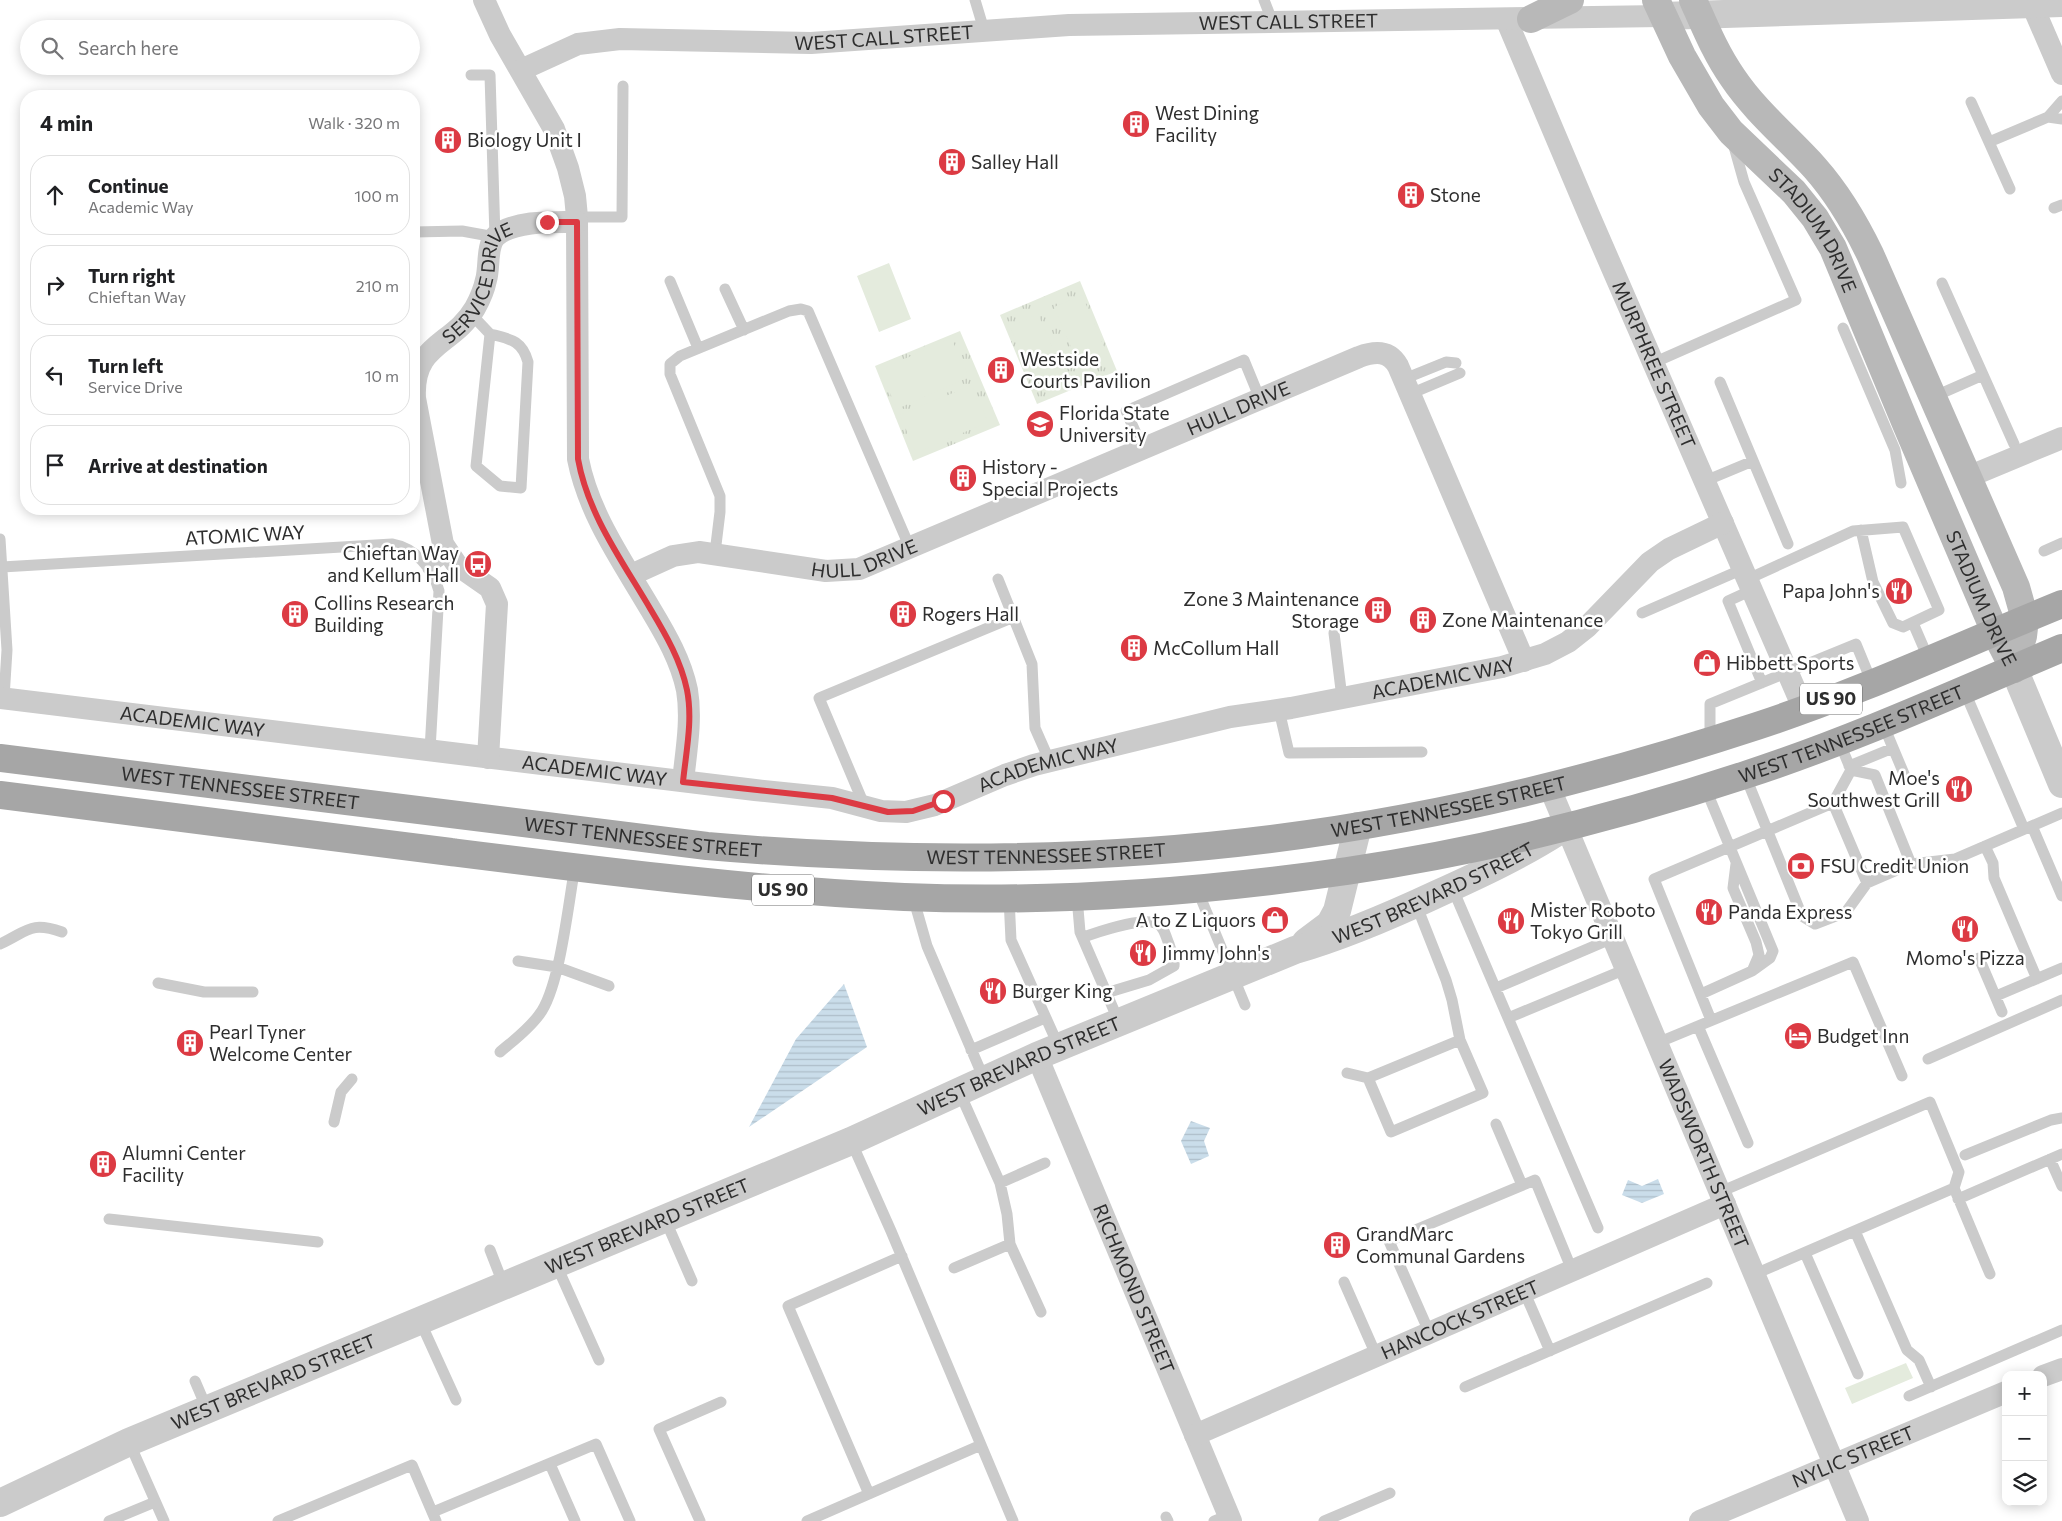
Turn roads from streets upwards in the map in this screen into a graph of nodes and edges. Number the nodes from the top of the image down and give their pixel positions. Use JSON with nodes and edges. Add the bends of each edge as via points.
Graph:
{"nodes":[{"id":1,"x":484,"y":0,"type":"edge"},
{"id":2,"x":1570,"y":0,"type":"edge"},
{"id":3,"x":2031,"y":2,"type":"edge"},
{"id":4,"x":1907,"y":4,"type":"edge"},
{"id":5,"x":2062,"y":4,"type":"edge"},
{"id":6,"x":1873,"y":5,"type":"edge"},
{"id":7,"x":1659,"y":8,"type":"edge"},
{"id":8,"x":1696,"y":8,"type":"edge"},
{"id":9,"x":1519,"y":19,"type":"junction"},
{"id":10,"x":521,"y":70,"type":"junction"},
{"id":11,"x":2062,"y":74,"type":"edge"},
{"id":12,"x":577,"y":220,"type":"junction"},
{"id":13,"x":420,"y":364,"type":"edge"},
{"id":14,"x":420,"y":426,"type":"edge"},
{"id":15,"x":2062,"y":438,"type":"edge"},
{"id":16,"x":1968,"y":477,"type":"junction"},
{"id":17,"x":1723,"y":523,"type":"junction"},
{"id":18,"x":631,"y":575,"type":"junction"},
{"id":19,"x":2062,"y":604,"type":"edge"},
{"id":20,"x":2025,"y":619,"type":"junction"},
{"id":21,"x":1995,"y":632,"type":"junction"},
{"id":22,"x":2062,"y":650,"type":"edge"},
{"id":23,"x":1524,"y":661,"type":"junction"},
{"id":24,"x":2014,"y":669,"type":"junction"},
{"id":25,"x":2,"y":698,"type":"edge"},
{"id":26,"x":1804,"y":710,"type":"junction"},
{"id":27,"x":0,"y":758,"type":"edge"},
{"id":28,"x":488,"y":758,"type":"junction"},
{"id":29,"x":2061,"y":780,"type":"edge"},
{"id":30,"x":683,"y":782,"type":"junction"},
{"id":31,"x":1549,"y":786,"type":"junction"},
{"id":32,"x":0,"y":795,"type":"edge"},
{"id":33,"x":1358,"y":826,"type":"junction"},
{"id":34,"x":1566,"y":826,"type":"junction"},
{"id":35,"x":1348,"y":871,"type":"junction"},
{"id":36,"x":1385,"y":918,"type":"junction"},
{"id":37,"x":1295,"y":950,"type":"junction"},
{"id":38,"x":1048,"y":1052,"type":"junction"},
{"id":39,"x":1722,"y":1198,"type":"junction"},
{"id":40,"x":2062,"y":1368,"type":"edge"},
{"id":41,"x":2047,"y":1374,"type":"edge"},
{"id":42,"x":2002,"y":1394,"type":"edge"},
{"id":43,"x":1195,"y":1435,"type":"junction"},
{"id":44,"x":1834,"y":1464,"type":"junction"},
{"id":45,"x":0,"y":1502,"type":"edge"},
{"id":46,"x":1225,"y":1519,"type":"edge"},
{"id":47,"x":1700,"y":1521,"type":"edge"},
{"id":48,"x":1858,"y":1521,"type":"edge"}],
"edges":[{"from":1,"to":10,"type":"street"},
{"from":2,"to":9,"type":"main road"},
{"from":3,"to":4,"type":"street","name":"WEST CALL STREET"},
{"from":3,"to":5,"type":"street","name":"WEST CALL STREET"},
{"from":3,"to":11,"type":"street"},
{"from":4,"to":6,"type":"street","name":"WEST CALL STREET"},
{"from":6,"to":8,"type":"street","name":"WEST CALL STREET"},
{"from":7,"to":8,"type":"street","name":"WEST CALL STREET"},
{"from":7,"to":9,"type":"street","name":"WEST CALL STREET"},
{"from":7,"to":21,"type":"main road","name":"STADIUM DRIVE","via":[[1692,77],[1711,106],[1731,132],[1794,192],[1834,248],[1896,428]]},
{"from":8,"to":16,"type":"main road","name":"STADIUM DRIVE","via":[[1718,55],[1733,78],[1769,123],[1815,169],[1854,223]]},
{"from":9,"to":10,"type":"street","name":"WEST CALL STREET","via":[[1069,25],[811,43],[596,41],[570,47]]},
{"from":9,"to":17,"type":"street","name":"MURPHREE STREET","via":[[1653,363]]},
{"from":10,"to":12,"type":"street","via":[[562,149]]},
{"from":12,"to":13,"type":"street","name":"SERVICE DRIVE","via":[[534,223],[496,236],[491,246],[485,285],[471,314]]},
{"from":12,"to":18,"type":"street","via":[[578,459],[584,487],[595,513]]},
{"from":14,"to":28,"type":"street","name":"SERVICE DRIVE","via":[[443,544],[462,569],[490,588],[497,604]]},
{"from":15,"to":16,"type":"street"},
{"from":16,"to":20,"type":"main road","name":"STADIUM DRIVE","via":[[2016,588]]},
{"from":17,"to":23,"type":"street","name":"ACADEMIC WAY","via":[[1657,557],[1568,642]]},
{"from":17,"to":26,"type":"street","name":"MURPHREE STREET"},
{"from":18,"to":23,"type":"street","name":"HULL DRIVE","via":[[679,554],[698,552],[816,569],[844,571],[867,567],[1359,357],[1378,352],[1394,360],[1407,387]]},
{"from":18,"to":30,"type":"street","via":[[670,642],[684,680],[689,715]]},
{"from":19,"to":20,"type":"main road","name":"WEST TENNESSEE STREET","number":"US 90"},
{"from":20,"to":21,"type":"main road","name":"WEST TENNESSEE STREET","number":"US 90"},
{"from":20,"to":24,"type":"main road","name":"STADIUM DRIVE"},
{"from":21,"to":24,"type":"main road","name":"STADIUM DRIVE"},
{"from":21,"to":26,"type":"main road","name":"WEST TENNESSEE STREET","number":"US 90"},
{"from":22,"to":24,"type":"main road","name":"WEST TENNESSEE STREET","number":"US 90"},
{"from":23,"to":30,"type":"street","name":"ACADEMIC WAY","via":[[1230,717],[1005,775],[920,809],[894,812],[832,798]]},
{"from":24,"to":29,"type":"street"},
{"from":24,"to":34,"type":"main road","name":"WEST TENNESSEE STREET","number":"US 90","via":[[1964,690],[1888,736],[1839,741],[1745,775]]},
{"from":25,"to":28,"type":"street","name":"ACADEMIC WAY"},
{"from":26,"to":31,"type":"main road","name":"WEST TENNESSEE STREET","number":"US 90","via":[[1710,741]]},
{"from":27,"to":33,"type":"main road","name":"WEST TENNESSEE STREET","number":"US 90","via":[[697,844],[806,853],[1007,856],[1097,853],[1203,846]]},
{"from":28,"to":30,"type":"street","name":"ACADEMIC WAY"},
{"from":31,"to":33,"type":"main road","name":"WEST TENNESSEE STREET","number":"US 90","via":[[1505,798]]},
{"from":31,"to":34,"type":"street","name":"WADSWORTH STREET"},
{"from":32,"to":35,"type":"main road","name":"WEST TENNESSEE STREET","number":"US 90","via":[[722,885],[913,897],[1009,898],[1197,889]]},
{"from":33,"to":35,"type":"street","name":"WEST BREVARD STREET"},
{"from":34,"to":35,"type":"main road","name":"WEST TENNESSEE STREET","number":"US 90","via":[[1453,852]]},
{"from":34,"to":36,"type":"street","name":"WEST BREVARD STREET","via":[[1505,863]]},
{"from":34,"to":39,"type":"street","name":"WADSWORTH STREET"},
{"from":35,"to":36,"type":"street","via":[[1362,904]]},
{"from":35,"to":37,"type":"street","name":"WEST BREVARD STREET","via":[[1338,911],[1330,924]]},
{"from":36,"to":37,"type":"street","name":"WEST BREVARD STREET"},
{"from":37,"to":38,"type":"street","name":"WEST BREVARD STREET"},
{"from":38,"to":43,"type":"street","name":"RICHMOND STREET"},
{"from":38,"to":45,"type":"street","name":"WEST BREVARD STREET","via":[[851,1141],[129,1442]]},
{"from":39,"to":43,"type":"street","name":"HANCOCK STREET","via":[[1524,1292]]},
{"from":39,"to":44,"type":"street","name":"WADSWORTH STREET"},
{"from":40,"to":41,"type":"street"},
{"from":42,"to":44,"type":"street","name":"NYLIC STREET"},
{"from":43,"to":46,"type":"street","name":"RICHMOND STREET"},
{"from":44,"to":47,"type":"street","name":"NYLIC STREET"},
{"from":44,"to":48,"type":"street","name":"WADSWORTH STREET"}]}
